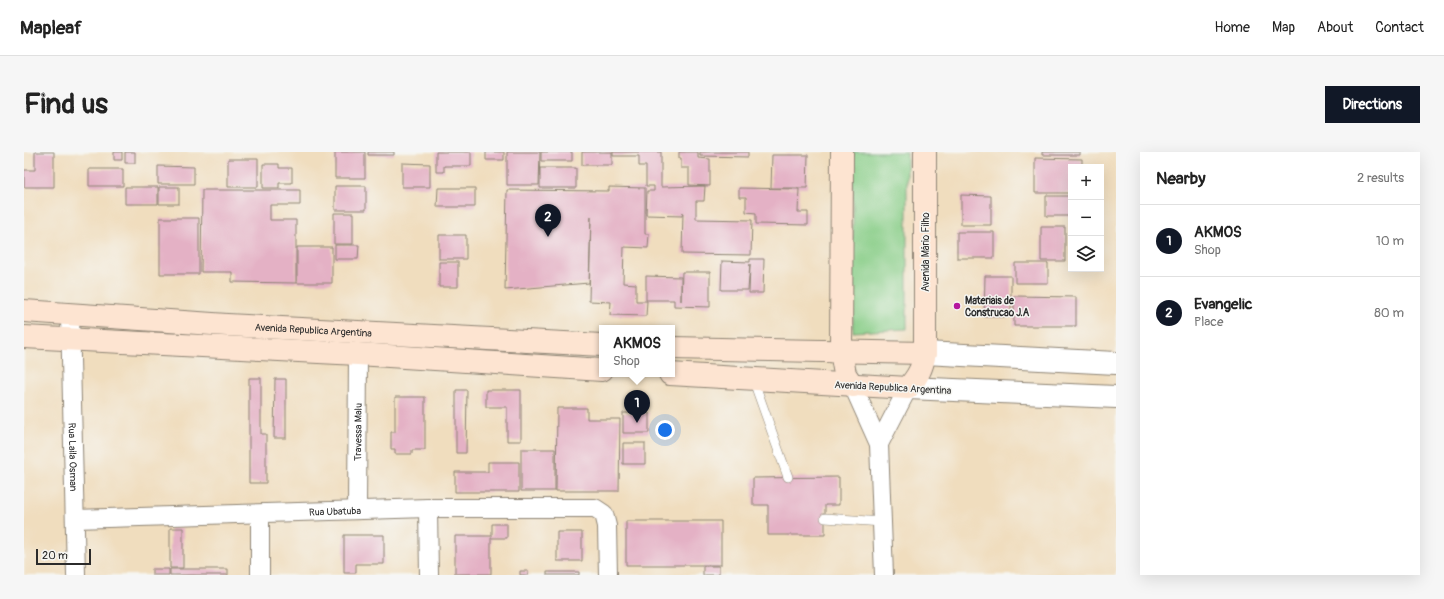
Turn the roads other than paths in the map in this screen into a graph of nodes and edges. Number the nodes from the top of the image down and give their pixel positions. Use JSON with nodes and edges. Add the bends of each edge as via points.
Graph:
{"nodes":[{"id":1,"x":842,"y":152,"type":"edge"},
{"id":2,"x":925,"y":152,"type":"edge"},
{"id":3,"x":24,"y":311,"type":"edge"},
{"id":4,"x":70,"y":315,"type":"junction"},
{"id":5,"x":24,"y":337,"type":"edge"},
{"id":6,"x":70,"y":339,"type":"junction"},
{"id":7,"x":599,"y":345,"type":"edge"},
{"id":8,"x":675,"y":348,"type":"edge"},
{"id":9,"x":841,"y":352,"type":"junction"},
{"id":10,"x":925,"y":352,"type":"junction"},
{"id":11,"x":358,"y":354,"type":"junction"},
{"id":12,"x":1116,"y":363,"type":"edge"},
{"id":13,"x":599,"y":370,"type":"edge"},
{"id":14,"x":675,"y":374,"type":"edge"},
{"id":15,"x":752,"y":379,"type":"junction"},
{"id":16,"x":853,"y":386,"type":"junction"},
{"id":17,"x":908,"y":388,"type":"junction"},
{"id":18,"x":1116,"y":397,"type":"edge"},
{"id":19,"x":879,"y":444,"type":"junction"},
{"id":20,"x":788,"y":478,"type":"dead end"},
{"id":21,"x":428,"y":508,"type":"junction"},
{"id":22,"x":357,"y":510,"type":"junction"},
{"id":23,"x":260,"y":514,"type":"junction"},
{"id":24,"x":825,"y":518,"type":"dead end"},
{"id":25,"x":75,"y":519,"type":"junction"},
{"id":26,"x":882,"y":522,"type":"junction"},
{"id":27,"x":76,"y":575,"type":"edge"},
{"id":28,"x":260,"y":575,"type":"edge"},
{"id":29,"x":429,"y":575,"type":"edge"},
{"id":30,"x":608,"y":575,"type":"edge"},
{"id":31,"x":884,"y":575,"type":"edge"}],
"edges":[{"from":1,"to":9,"type":"main road"},
{"from":2,"to":10,"type":"main road","name":"Avenida Mário Filho"},
{"from":3,"to":4,"type":"main road","name":"Avenida Republica Argentina"},
{"from":4,"to":6,"type":"street","name":"Rua Laila Osman"},
{"from":4,"to":7,"type":"main road","name":"Avenida Republica Argentina"},
{"from":5,"to":6,"type":"main road"},
{"from":6,"to":11,"type":"main road"},
{"from":6,"to":25,"type":"street","name":"Rua Laila Osman"},
{"from":8,"to":9,"type":"main road"},
{"from":9,"to":10,"type":"main road"},
{"from":9,"to":16,"type":"main road","via":[[845,374]]},
{"from":10,"to":12,"type":"street"},
{"from":10,"to":17,"type":"main road","name":"Avenida Mário Filho","via":[[918,376]]},
{"from":11,"to":13,"type":"main road"},
{"from":11,"to":22,"type":"street","name":"Travessa Malu"},
{"from":14,"to":15,"type":"main road","name":"Avenida Republica Argentina"},
{"from":15,"to":16,"type":"main road","name":"Avenida Republica Argentina"},
{"from":15,"to":20,"type":"lane"},
{"from":16,"to":17,"type":"main road","name":"Avenida Republica Argentina"},
{"from":16,"to":19,"type":"street"},
{"from":17,"to":18,"type":"street","name":"Avenida Republica Argentina"},
{"from":17,"to":19,"type":"street"},
{"from":19,"to":26,"type":"street"},
{"from":21,"to":22,"type":"street","name":"Rua Ubatuba"},
{"from":21,"to":29,"type":"street"},
{"from":21,"to":30,"type":"street","name":"Rua Ubatuba","via":[[595,508],[604,514],[607,526]]},
{"from":22,"to":23,"type":"street","name":"Rua Ubatuba"},
{"from":23,"to":25,"type":"street","name":"Rua Ubatuba"},
{"from":23,"to":28,"type":"street"},
{"from":24,"to":26,"type":"lane"},
{"from":25,"to":27,"type":"street","name":"Rua Laila Osman"},
{"from":26,"to":31,"type":"street"}]}
